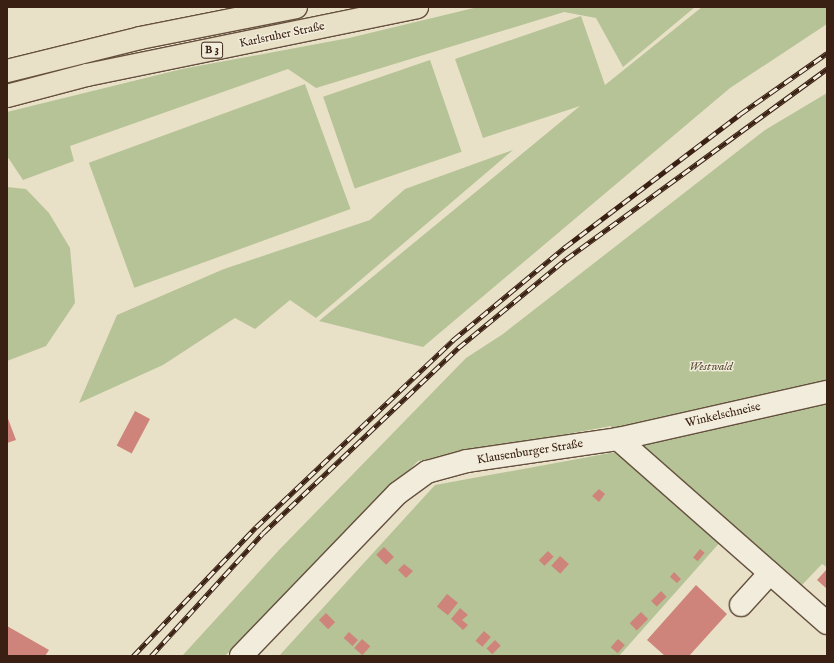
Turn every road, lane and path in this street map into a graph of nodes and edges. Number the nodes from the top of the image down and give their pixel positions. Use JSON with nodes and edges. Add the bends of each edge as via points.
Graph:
{"nodes":[{"id":1,"x":296,"y":7,"type":"edge"},
{"id":2,"x":417,"y":7,"type":"edge"},
{"id":3,"x":7,"y":71,"type":"edge"},
{"id":4,"x":7,"y":96,"type":"edge"},
{"id":5,"x":827,"y":392,"type":"edge"},
{"id":6,"x":618,"y":439,"type":"junction"},
{"id":7,"x":770,"y":573,"type":"junction"},
{"id":8,"x":741,"y":605,"type":"dead end"},
{"id":9,"x":827,"y":623,"type":"edge"},
{"id":10,"x":241,"y":656,"type":"edge"}],
"edges":[{"from":1,"to":3,"type":"main road","name":"Karlsruher Straße","number":"B 3","via":[[132,40]]},
{"from":2,"to":4,"type":"main road","name":"Karlsruher Straße","number":"B 3","via":[[87,75]]},
{"from":5,"to":6,"type":"street","name":"Winkelschneise"},
{"from":6,"to":7,"type":"street"},
{"from":6,"to":10,"type":"street","name":"Klausenburger Straße","via":[[467,461],[427,472],[398,493]]},
{"from":7,"to":8,"type":"street"},
{"from":7,"to":9,"type":"street"}]}
